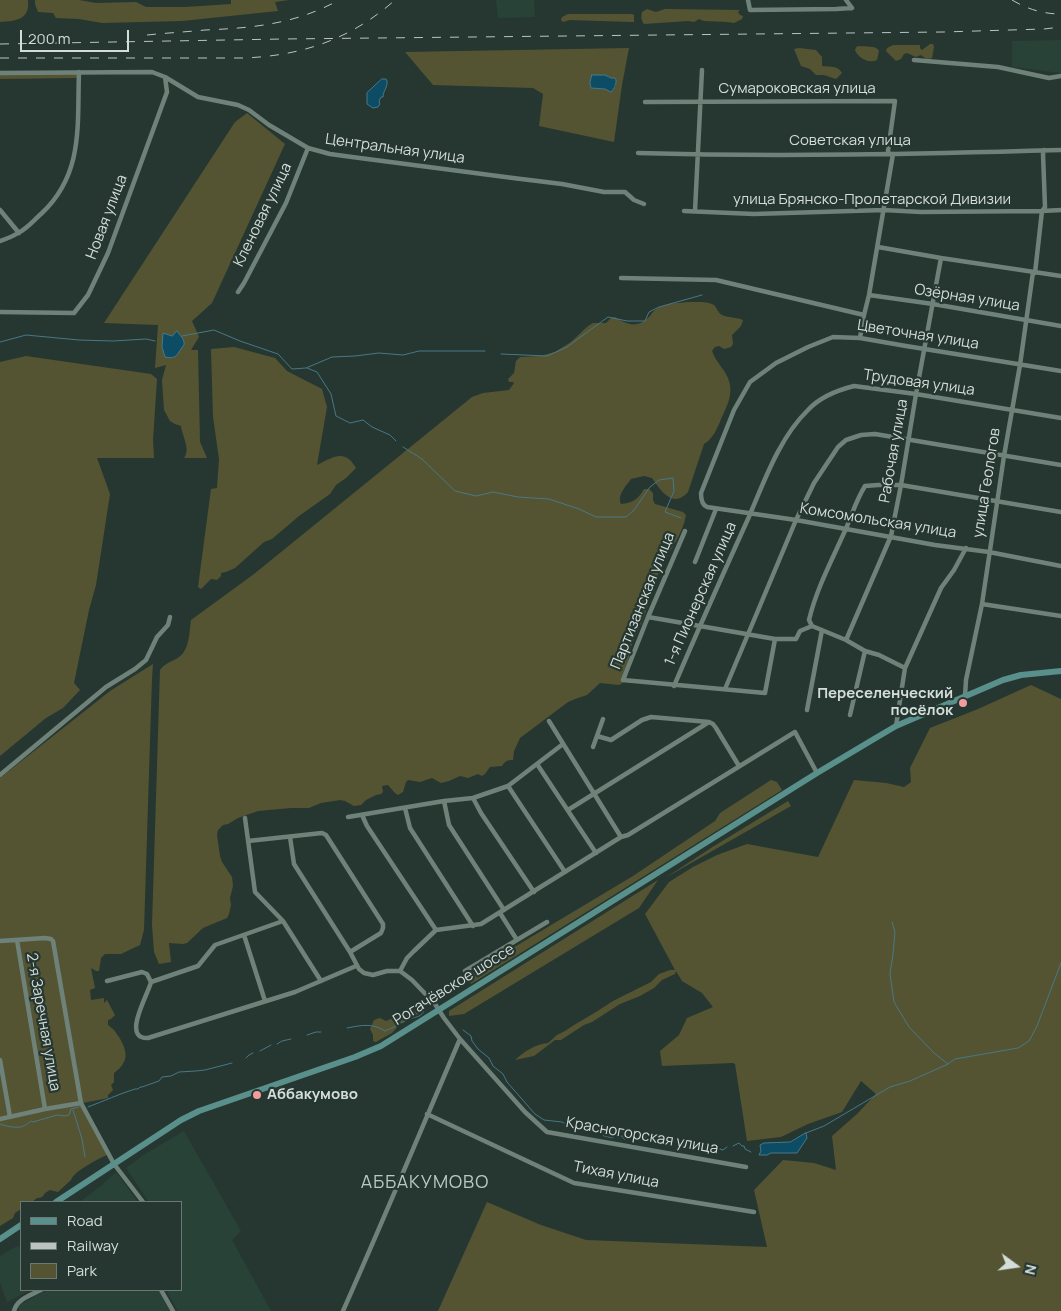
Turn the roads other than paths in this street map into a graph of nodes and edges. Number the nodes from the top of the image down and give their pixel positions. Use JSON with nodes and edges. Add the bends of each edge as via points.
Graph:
{"nodes":[{"id":1,"x":748,"y":0,"type":"edge"},
{"id":2,"x":846,"y":0,"type":"edge"},
{"id":3,"x":914,"y":60,"type":"dead end"},
{"id":4,"x":702,"y":70,"type":"dead end"},
{"id":5,"x":79,"y":72,"type":"junction"},
{"id":6,"x":0,"y":73,"type":"edge"},
{"id":7,"x":1061,"y":76,"type":"edge"},
{"id":8,"x":165,"y":77,"type":"junction"},
{"id":9,"x":645,"y":102,"type":"dead end"},
{"id":10,"x":701,"y":102,"type":"junction"},
{"id":11,"x":308,"y":148,"type":"junction"},
{"id":12,"x":1044,"y":150,"type":"junction"},
{"id":13,"x":1061,"y":150,"type":"edge"},
{"id":14,"x":638,"y":153,"type":"dead end"},
{"id":15,"x":891,"y":154,"type":"junction"},
{"id":16,"x":698,"y":155,"type":"junction"},
{"id":17,"x":644,"y":204,"type":"dead end"},
{"id":18,"x":0,"y":210,"type":"edge"},
{"id":19,"x":884,"y":210,"type":"junction"},
{"id":20,"x":1061,"y":210,"type":"edge"},
{"id":21,"x":684,"y":211,"type":"dead end"},
{"id":22,"x":695,"y":211,"type":"junction"},
{"id":23,"x":1042,"y":211,"type":"junction"},
{"id":24,"x":18,"y":233,"type":"junction"},
{"id":25,"x":0,"y":241,"type":"edge"},
{"id":26,"x":878,"y":247,"type":"junction"},
{"id":27,"x":941,"y":258,"type":"junction"},
{"id":28,"x":1034,"y":272,"type":"junction"},
{"id":29,"x":1061,"y":276,"type":"edge"},
{"id":30,"x":621,"y":278,"type":"dead end"},
{"id":31,"x":238,"y":292,"type":"dead end"},
{"id":32,"x":869,"y":295,"type":"junction"},
{"id":33,"x":933,"y":304,"type":"junction"},
{"id":34,"x":0,"y":312,"type":"edge"},
{"id":35,"x":864,"y":315,"type":"junction"},
{"id":36,"x":1026,"y":320,"type":"junction"},
{"id":37,"x":1061,"y":326,"type":"edge"},
{"id":38,"x":860,"y":338,"type":"junction"},
{"id":39,"x":925,"y":349,"type":"junction"},
{"id":40,"x":1020,"y":365,"type":"junction"},
{"id":41,"x":1061,"y":371,"type":"edge"},
{"id":42,"x":916,"y":394,"type":"junction"},
{"id":43,"x":1012,"y":410,"type":"junction"},
{"id":44,"x":1061,"y":418,"type":"edge"},
{"id":45,"x":909,"y":440,"type":"junction"},
{"id":46,"x":1004,"y":456,"type":"junction"},
{"id":47,"x":1061,"y":465,"type":"edge"},
{"id":48,"x":901,"y":485,"type":"junction"},
{"id":49,"x":997,"y":501,"type":"junction"},
{"id":50,"x":716,"y":509,"type":"junction"},
{"id":51,"x":1061,"y":512,"type":"edge"},
{"id":52,"x":750,"y":513,"type":"junction"},
{"id":53,"x":796,"y":520,"type":"junction"},
{"id":54,"x":846,"y":529,"type":"junction"},
{"id":55,"x":685,"y":531,"type":"dead end"},
{"id":56,"x":891,"y":536,"type":"junction"},
{"id":57,"x":966,"y":548,"type":"junction"},
{"id":58,"x":989,"y":552,"type":"junction"},
{"id":59,"x":696,"y":562,"type":"dead end"},
{"id":60,"x":1061,"y":566,"type":"edge"},
{"id":61,"x":982,"y":604,"type":"junction"},
{"id":62,"x":1061,"y":616,"type":"edge"},
{"id":63,"x":170,"y":617,"type":"dead end"},
{"id":64,"x":648,"y":617,"type":"junction"},
{"id":65,"x":700,"y":626,"type":"junction"},
{"id":66,"x":812,"y":626,"type":"junction"},
{"id":67,"x":822,"y":630,"type":"junction"},
{"id":68,"x":748,"y":634,"type":"junction"},
{"id":69,"x":775,"y":639,"type":"junction"},
{"id":70,"x":846,"y":640,"type":"junction"},
{"id":71,"x":865,"y":651,"type":"junction"},
{"id":72,"x":905,"y":668,"type":"junction"},
{"id":73,"x":1061,"y":671,"type":"edge"},
{"id":74,"x":674,"y":686,"type":"junction"},
{"id":75,"x":725,"y":689,"type":"junction"},
{"id":76,"x":965,"y":696,"type":"junction"},
{"id":77,"x":807,"y":710,"type":"dead end"},
{"id":78,"x":850,"y":715,"type":"dead end"},
{"id":79,"x":603,"y":719,"type":"dead end"},
{"id":80,"x":549,"y":721,"type":"dead end"},
{"id":81,"x":709,"y":722,"type":"junction"},
{"id":82,"x":896,"y":726,"type":"junction"},
{"id":83,"x":597,"y":736,"type":"junction"},
{"id":84,"x":563,"y":744,"type":"junction"},
{"id":85,"x":592,"y":747,"type":"dead end"},
{"id":86,"x":538,"y":764,"type":"junction"},
{"id":87,"x":739,"y":766,"type":"junction"},
{"id":88,"x":818,"y":773,"type":"junction"},
{"id":89,"x":0,"y":775,"type":"edge"},
{"id":90,"x":508,"y":786,"type":"junction"},
{"id":91,"x":594,"y":794,"type":"junction"},
{"id":92,"x":472,"y":798,"type":"junction"},
{"id":93,"x":444,"y":801,"type":"junction"},
{"id":94,"x":405,"y":808,"type":"junction"},
{"id":95,"x":568,"y":810,"type":"junction"},
{"id":96,"x":362,"y":815,"type":"junction"},
{"id":97,"x":348,"y":817,"type":"dead end"},
{"id":98,"x":245,"y":818,"type":"dead end"},
{"id":99,"x":290,"y":837,"type":"junction"},
{"id":100,"x":620,"y":837,"type":"junction"},
{"id":101,"x":248,"y":841,"type":"junction"},
{"id":102,"x":596,"y":853,"type":"junction"},
{"id":103,"x":565,"y":872,"type":"junction"},
{"id":104,"x":534,"y":892,"type":"junction"},
{"id":105,"x":502,"y":911,"type":"junction"},
{"id":106,"x":283,"y":921,"type":"junction"},
{"id":107,"x":547,"y":922,"type":"dead end"},
{"id":108,"x":473,"y":926,"type":"junction"},
{"id":109,"x":436,"y":930,"type":"junction"},
{"id":110,"x":244,"y":935,"type":"junction"},
{"id":111,"x":17,"y":940,"type":"junction"},
{"id":112,"x":517,"y":940,"type":"junction"},
{"id":113,"x":0,"y":941,"type":"edge"},
{"id":114,"x":350,"y":952,"type":"junction"},
{"id":115,"x":356,"y":966,"type":"junction"},
{"id":116,"x":400,"y":971,"type":"junction"},
{"id":117,"x":465,"y":971,"type":"dead end"},
{"id":118,"x":107,"y":981,"type":"dead end"},
{"id":119,"x":321,"y":981,"type":"junction"},
{"id":120,"x":151,"y":982,"type":"junction"},
{"id":121,"x":266,"y":1001,"type":"junction"},
{"id":122,"x":439,"y":1009,"type":"junction"},
{"id":123,"x":460,"y":1039,"type":"junction"},
{"id":124,"x":0,"y":1060,"type":"edge"},
{"id":125,"x":81,"y":1104,"type":"junction"},
{"id":126,"x":45,"y":1108,"type":"junction"},
{"id":127,"x":427,"y":1114,"type":"junction"},
{"id":128,"x":10,"y":1117,"type":"junction"},
{"id":129,"x":0,"y":1119,"type":"edge"},
{"id":130,"x":114,"y":1164,"type":"junction"},
{"id":131,"x":746,"y":1167,"type":"dead end"},
{"id":132,"x":58,"y":1201,"type":"edge"},
{"id":133,"x":142,"y":1201,"type":"edge"},
{"id":134,"x":754,"y":1212,"type":"dead end"},
{"id":135,"x":20,"y":1226,"type":"edge"},
{"id":136,"x":0,"y":1239,"type":"edge"},
{"id":137,"x":39,"y":1291,"type":"edge"},
{"id":138,"x":162,"y":1291,"type":"edge"},
{"id":139,"x":14,"y":1311,"type":"edge"},
{"id":140,"x":173,"y":1311,"type":"edge"},
{"id":141,"x":343,"y":1311,"type":"edge"}],
"edges":[{"from":1,"to":2,"type":"street","via":[[750,10],[852,8]]},
{"from":3,"to":7,"type":"street","via":[[998,67],[1049,78]]},
{"from":4,"to":10,"type":"street"},
{"from":5,"to":6,"type":"street","name":"Центральная улица"},
{"from":5,"to":8,"type":"street","name":"Центральная улица","via":[[152,72]]},
{"from":5,"to":24,"type":"street","via":[[78,134],[70,172],[53,202]]},
{"from":8,"to":11,"type":"street","name":"Центральная улица","via":[[198,97],[249,110]]},
{"from":8,"to":34,"type":"street","name":"Новая улица","via":[[167,92],[108,253],[88,295],[74,313]]},
{"from":9,"to":10,"type":"street","name":"Сумароковская улица"},
{"from":10,"to":15,"type":"street","name":"Сумароковская улица","via":[[895,102],[888,151]]},
{"from":10,"to":16,"type":"street"},
{"from":11,"to":17,"type":"street","name":"Центральная улица","via":[[338,156],[610,193],[625,192]]},
{"from":11,"to":31,"type":"street","name":"Кленовая улица","via":[[286,204]]},
{"from":12,"to":13,"type":"street","name":"Советская улица"},
{"from":12,"to":15,"type":"street","name":"Советская улица"},
{"from":12,"to":23,"type":"street","name":"улица Геологов","via":[[1045,208]]},
{"from":14,"to":16,"type":"street","name":"Советская улица"},
{"from":15,"to":16,"type":"street","name":"Советская улица"},
{"from":15,"to":19,"type":"street"},
{"from":16,"to":22,"type":"street"},
{"from":18,"to":24,"type":"street"},
{"from":19,"to":22,"type":"street","name":"улица Брянско-Пролетарской Дивизии","via":[[754,214]]},
{"from":19,"to":23,"type":"street","name":"улица Брянско-Пролетарской Дивизии"},
{"from":19,"to":26,"type":"street"},
{"from":20,"to":23,"type":"street","name":"улица Брянско-Пролетарской Дивизии"},
{"from":21,"to":22,"type":"street","name":"улица Брянско-Пролетарской Дивизии"},
{"from":23,"to":28,"type":"street","name":"улица Геологов"},
{"from":24,"to":25,"type":"street"},
{"from":26,"to":27,"type":"street"},
{"from":26,"to":32,"type":"street"},
{"from":27,"to":28,"type":"street"},
{"from":27,"to":33,"type":"street","name":"Рабочая улица"},
{"from":28,"to":29,"type":"street"},
{"from":28,"to":36,"type":"street","name":"улица Геологов"},
{"from":30,"to":35,"type":"street","via":[[716,280]]},
{"from":32,"to":33,"type":"street","name":"Озёрная улица"},
{"from":32,"to":35,"type":"street"},
{"from":33,"to":36,"type":"street","name":"Озёрная улица"},
{"from":33,"to":39,"type":"street","name":"Рабочая улица"},
{"from":35,"to":38,"type":"street"},
{"from":36,"to":37,"type":"street","name":"Озёрная улица"},
{"from":36,"to":40,"type":"street","name":"улица Геологов"},
{"from":38,"to":39,"type":"street","name":"Цветочная улица"},
{"from":38,"to":50,"type":"street","name":"Цветочная улица","via":[[833,337],[776,363],[750,382],[734,410],[701,493],[704,506]]},
{"from":39,"to":40,"type":"street","name":"Цветочная улица"},
{"from":39,"to":42,"type":"street","name":"Рабочая улица"},
{"from":40,"to":41,"type":"street","name":"Цветочная улица"},
{"from":40,"to":43,"type":"street","name":"улица Геологов"},
{"from":42,"to":43,"type":"street","name":"Трудовая улица"},
{"from":42,"to":45,"type":"street","name":"Рабочая улица"},
{"from":42,"to":52,"type":"street","name":"Трудовая улица","via":[[854,386],[824,398],[808,409],[787,435]]},
{"from":43,"to":44,"type":"street","name":"Трудовая улица"},
{"from":43,"to":46,"type":"street","name":"улица Геологов"},
{"from":45,"to":46,"type":"street"},
{"from":45,"to":48,"type":"street","name":"Рабочая улица"},
{"from":45,"to":53,"type":"street","via":[[875,434],[861,434],[846,440],[814,483]]},
{"from":46,"to":47,"type":"street"},
{"from":46,"to":49,"type":"street","name":"улица Геологов"},
{"from":48,"to":49,"type":"street"},
{"from":48,"to":54,"type":"street","via":[[865,486]]},
{"from":48,"to":56,"type":"street","name":"Рабочая улица"},
{"from":49,"to":51,"type":"street"},
{"from":49,"to":58,"type":"street","name":"улица Геологов"},
{"from":50,"to":52,"type":"street"},
{"from":50,"to":59,"type":"street"},
{"from":52,"to":53,"type":"street","name":"Комсомольская улица"},
{"from":52,"to":65,"type":"street","name":"1-я Пионерская улица"},
{"from":53,"to":54,"type":"street","name":"Комсомольская улица"},
{"from":53,"to":68,"type":"street"},
{"from":54,"to":56,"type":"street","name":"Комсомольская улица"},
{"from":54,"to":66,"type":"street","via":[[813,602],[809,620]]},
{"from":55,"to":64,"type":"street","name":"Партизанская улица"},
{"from":56,"to":57,"type":"street","name":"Комсомольская улица"},
{"from":56,"to":70,"type":"street","name":"Рабочая улица"},
{"from":57,"to":58,"type":"street","name":"Комсомольская улица"},
{"from":57,"to":72,"type":"street","via":[[941,588]]},
{"from":58,"to":60,"type":"street","name":"Комсомольская улица"},
{"from":58,"to":61,"type":"street","name":"улица Геологов"},
{"from":61,"to":62,"type":"street"},
{"from":61,"to":76,"type":"street","name":"улица Геологов"},
{"from":63,"to":89,"type":"street","via":[[146,660],[106,687]]},
{"from":64,"to":65,"type":"street"},
{"from":64,"to":74,"type":"street","name":"Партизанская улица","via":[[623,680]]},
{"from":65,"to":68,"type":"street"},
{"from":65,"to":74,"type":"street","name":"1-я Пионерская улица"},
{"from":66,"to":67,"type":"street"},
{"from":66,"to":69,"type":"street","via":[[800,631],[796,639]]},
{"from":67,"to":70,"type":"street"},
{"from":67,"to":77,"type":"street"},
{"from":68,"to":69,"type":"street"},
{"from":68,"to":75,"type":"street"},
{"from":69,"to":75,"type":"street","via":[[765,693]]},
{"from":70,"to":71,"type":"street"},
{"from":71,"to":72,"type":"street"},
{"from":71,"to":78,"type":"street"},
{"from":72,"to":82,"type":"street"},
{"from":73,"to":76,"type":"main road","name":"Рогачёвское шоссе","via":[[1021,675]]},
{"from":74,"to":75,"type":"street"},
{"from":76,"to":82,"type":"main road","name":"Рогачёвское шоссе"},
{"from":79,"to":83,"type":"street"},
{"from":80,"to":84,"type":"street"},
{"from":81,"to":83,"type":"street","via":[[651,717],[611,740]]},
{"from":81,"to":87,"type":"street"},
{"from":81,"to":91,"type":"street"},
{"from":82,"to":88,"type":"main road","name":"Рогачёвское шоссе"},
{"from":83,"to":85,"type":"street"},
{"from":84,"to":86,"type":"street"},
{"from":84,"to":91,"type":"street"},
{"from":86,"to":90,"type":"street"},
{"from":86,"to":95,"type":"street"},
{"from":87,"to":88,"type":"street","via":[[795,732]]},
{"from":87,"to":100,"type":"street"},
{"from":88,"to":122,"type":"main road","name":"Рогачёвское шоссе"},
{"from":90,"to":92,"type":"street"},
{"from":90,"to":103,"type":"street"},
{"from":91,"to":95,"type":"street"},
{"from":91,"to":100,"type":"street"},
{"from":92,"to":93,"type":"street"},
{"from":92,"to":104,"type":"street"},
{"from":93,"to":94,"type":"street"},
{"from":93,"to":105,"type":"street","via":[[449,825]]},
{"from":94,"to":96,"type":"street"},
{"from":94,"to":108,"type":"street","via":[[410,828]]},
{"from":95,"to":102,"type":"street"},
{"from":96,"to":97,"type":"street"},
{"from":96,"to":109,"type":"street"},
{"from":98,"to":101,"type":"street"},
{"from":99,"to":101,"type":"street"},
{"from":99,"to":114,"type":"street","via":[[294,864]]},
{"from":99,"to":114,"type":"street","via":[[326,835],[383,924],[381,933]]},
{"from":100,"to":102,"type":"street"},
{"from":101,"to":106,"type":"street","via":[[255,892]]},
{"from":102,"to":103,"type":"street"},
{"from":103,"to":104,"type":"street"},
{"from":104,"to":105,"type":"street"},
{"from":105,"to":108,"type":"street"},
{"from":105,"to":112,"type":"street"},
{"from":106,"to":110,"type":"street"},
{"from":106,"to":119,"type":"street"},
{"from":107,"to":112,"type":"street"},
{"from":108,"to":109,"type":"street"},
{"from":109,"to":116,"type":"street","via":[[407,958]]},
{"from":110,"to":120,"type":"street","via":[[215,945],[198,966]]},
{"from":110,"to":121,"type":"street"},
{"from":111,"to":113,"type":"street"},
{"from":111,"to":125,"type":"street","via":[[45,938],[53,941]]},
{"from":111,"to":126,"type":"street","name":"2-я Заречная улица"},
{"from":112,"to":117,"type":"street"},
{"from":114,"to":115,"type":"street"},
{"from":115,"to":116,"type":"street","via":[[373,975]]},
{"from":115,"to":119,"type":"street"},
{"from":116,"to":122,"type":"street","name":"Красногорская улица","via":[[417,984]]},
{"from":118,"to":120,"type":"street","via":[[142,972]]},
{"from":119,"to":121,"type":"street"},
{"from":120,"to":121,"type":"street","via":[[136,1026],[138,1036],[146,1038]]},
{"from":122,"to":123,"type":"street","name":"Красногорская улица"},
{"from":122,"to":130,"type":"main road","name":"Рогачёвское шоссе","via":[[366,1053],[199,1111]]},
{"from":123,"to":127,"type":"street"},
{"from":123,"to":131,"type":"street","name":"Красногорская улица","via":[[547,1132]]},
{"from":124,"to":128,"type":"street"},
{"from":125,"to":126,"type":"street"},
{"from":125,"to":130,"type":"street"},
{"from":126,"to":128,"type":"street"},
{"from":127,"to":134,"type":"street","name":"Тихая улица","via":[[574,1183]]},
{"from":127,"to":141,"type":"street"},
{"from":128,"to":129,"type":"street"},
{"from":130,"to":132,"type":"main road","name":"Рогачёвское шоссе"},
{"from":130,"to":133,"type":"street"},
{"from":135,"to":136,"type":"main road"},
{"from":137,"to":139,"type":"street","via":[[16,1305]]},
{"from":138,"to":140,"type":"street"}]}
